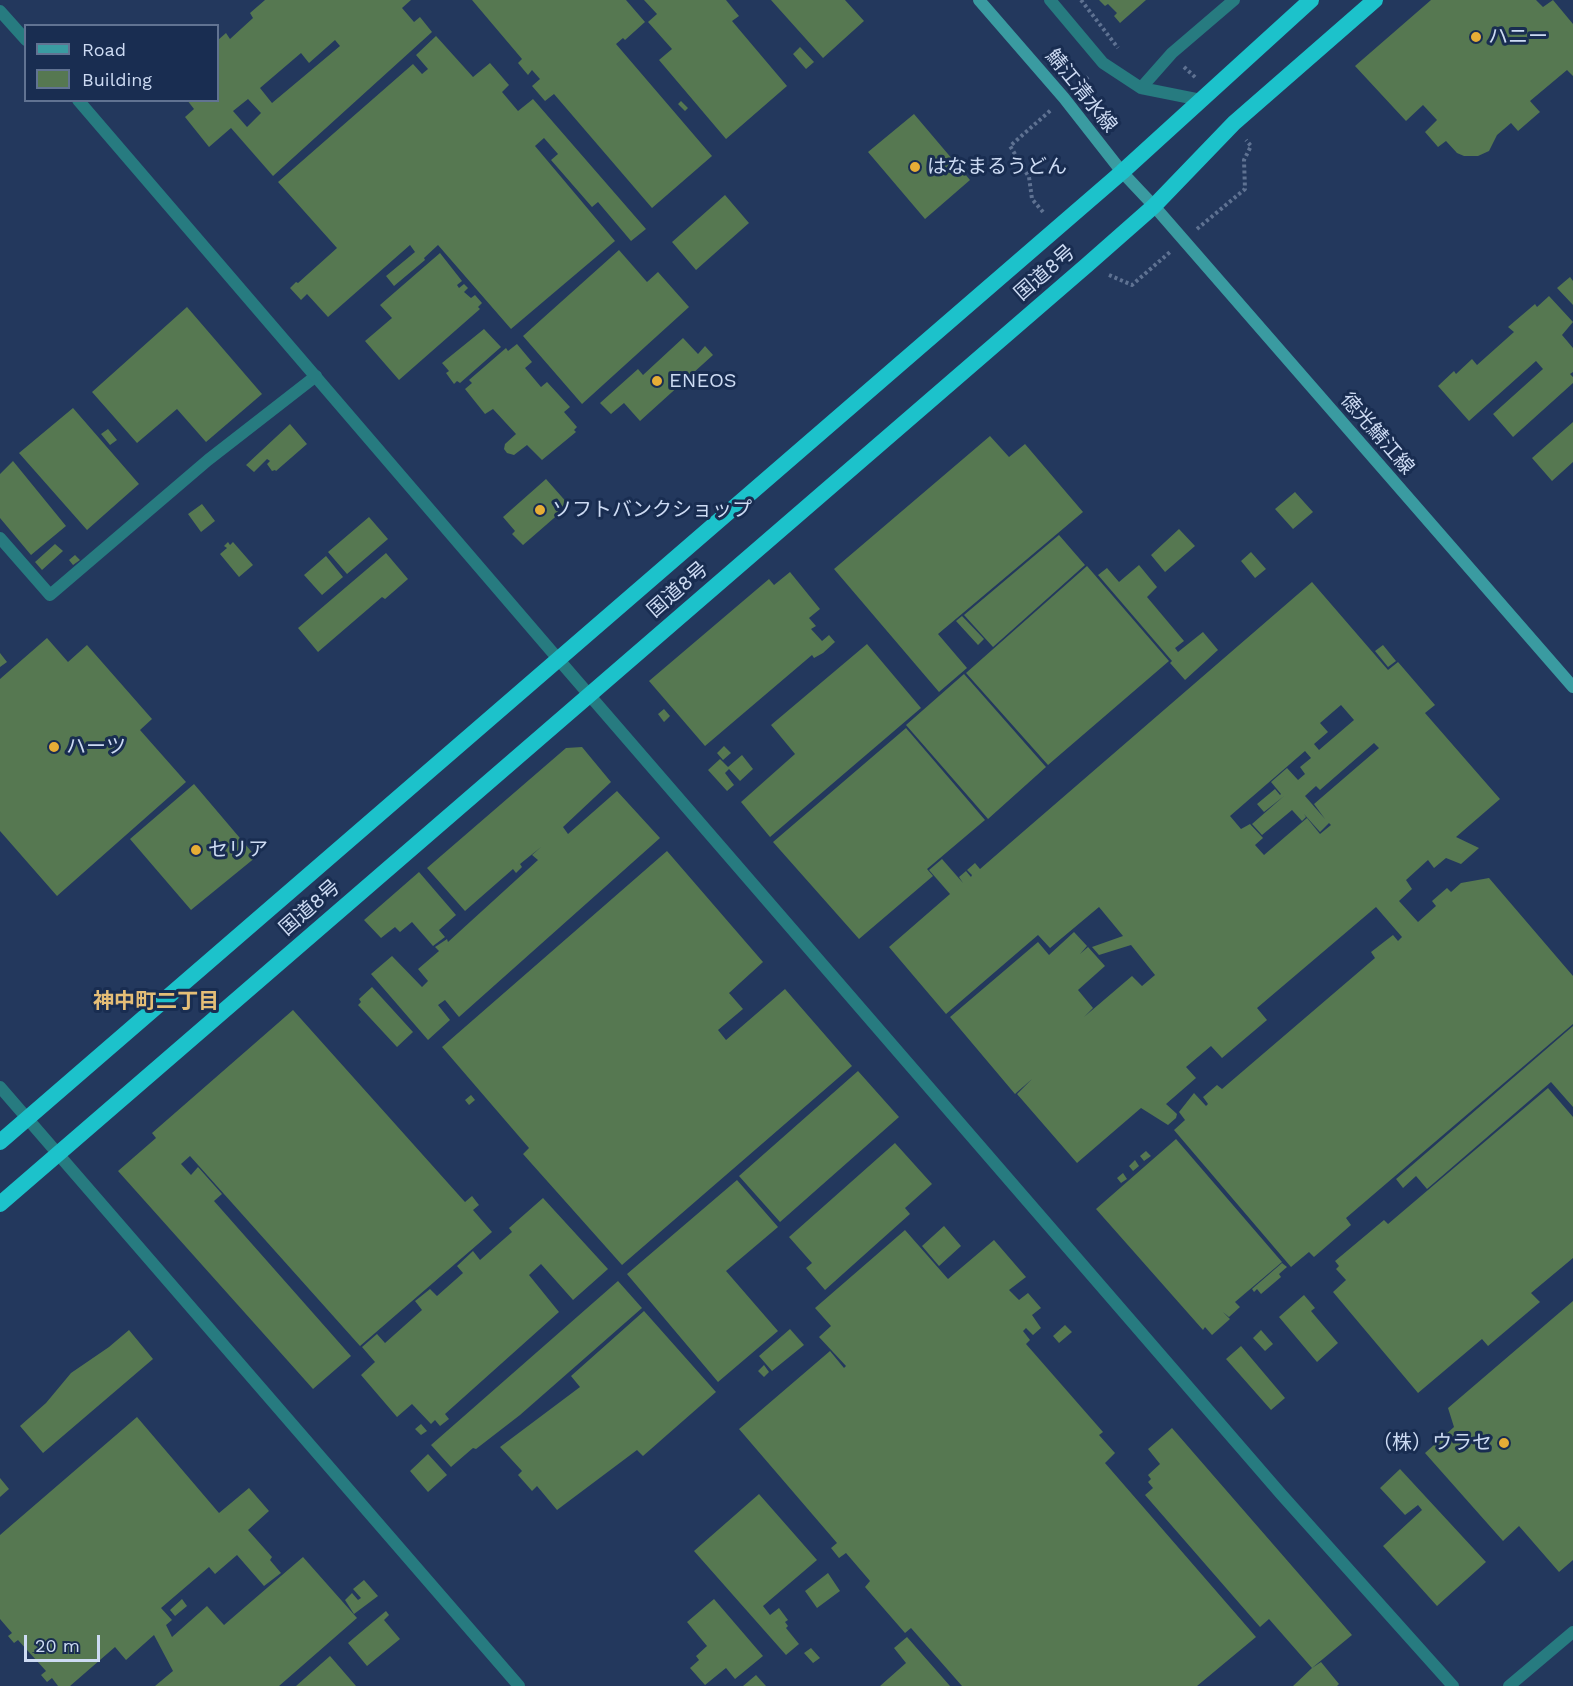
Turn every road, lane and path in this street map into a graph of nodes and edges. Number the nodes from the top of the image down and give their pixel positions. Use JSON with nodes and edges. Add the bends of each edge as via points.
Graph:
{"nodes":[{"id":1,"x":979,"y":0,"type":"edge"},
{"id":2,"x":1050,"y":0,"type":"edge"},
{"id":3,"x":1081,"y":0,"type":"edge"},
{"id":4,"x":1234,"y":0,"type":"edge"},
{"id":5,"x":1311,"y":0,"type":"edge"},
{"id":6,"x":1376,"y":0,"type":"edge"},
{"id":7,"x":0,"y":11,"type":"edge"},
{"id":8,"x":24,"y":38,"type":"edge"},
{"id":9,"x":1120,"y":50,"type":"dead end"},
{"id":10,"x":1141,"y":88,"type":"junction"},
{"id":11,"x":1201,"y":100,"type":"junction"},
{"id":12,"x":80,"y":102,"type":"edge"},
{"id":13,"x":1122,"y":172,"type":"junction"},
{"id":14,"x":1154,"y":206,"type":"junction"},
{"id":15,"x":316,"y":376,"type":"junction"},
{"id":16,"x":0,"y":538,"type":"edge"},
{"id":17,"x":559,"y":660,"type":"junction"},
{"id":18,"x":1573,"y":687,"type":"edge"},
{"id":19,"x":589,"y":694,"type":"junction"},
{"id":20,"x":0,"y":1087,"type":"edge"},
{"id":21,"x":27,"y":1118,"type":"junction"},
{"id":22,"x":0,"y":1142,"type":"edge"},
{"id":23,"x":58,"y":1153,"type":"junction"},
{"id":24,"x":0,"y":1204,"type":"edge"},
{"id":25,"x":1573,"y":1632,"type":"edge"},
{"id":26,"x":519,"y":1686,"type":"edge"},
{"id":27,"x":1453,"y":1686,"type":"edge"},
{"id":28,"x":1509,"y":1686,"type":"edge"}],
"edges":[{"from":1,"to":13,"type":"main road","name":"鯖江清水線"},
{"from":2,"to":10,"type":"street","via":[[1103,63]]},
{"from":3,"to":9,"type":"path"},
{"from":4,"to":10,"type":"street","via":[[1172,53]]},
{"from":5,"to":11,"type":"highway","name":"国道8号"},
{"from":6,"to":14,"type":"highway","name":"国道8号","via":[[1234,123]]},
{"from":7,"to":8,"type":"street"},
{"from":10,"to":11,"type":"street"},
{"from":11,"to":13,"type":"highway","name":"国道8号"},
{"from":12,"to":15,"type":"street"},
{"from":13,"to":14,"type":"main road","name":"鯖江清水線"},
{"from":13,"to":17,"type":"highway","name":"国道8号"},
{"from":14,"to":18,"type":"main road","name":"徳光鯖江線"},
{"from":14,"to":19,"type":"highway","name":"国道8号"},
{"from":15,"to":16,"type":"street","via":[[208,460],[50,595]]},
{"from":15,"to":17,"type":"street"},
{"from":17,"to":19,"type":"street"},
{"from":17,"to":21,"type":"highway","name":"国道8号"},
{"from":19,"to":23,"type":"highway","name":"国道8号"},
{"from":19,"to":27,"type":"street"},
{"from":20,"to":21,"type":"street"},
{"from":21,"to":22,"type":"highway","name":"国道8号"},
{"from":21,"to":23,"type":"street"},
{"from":23,"to":24,"type":"highway","name":"国道8号"},
{"from":23,"to":26,"type":"street"},
{"from":25,"to":28,"type":"street"}]}
